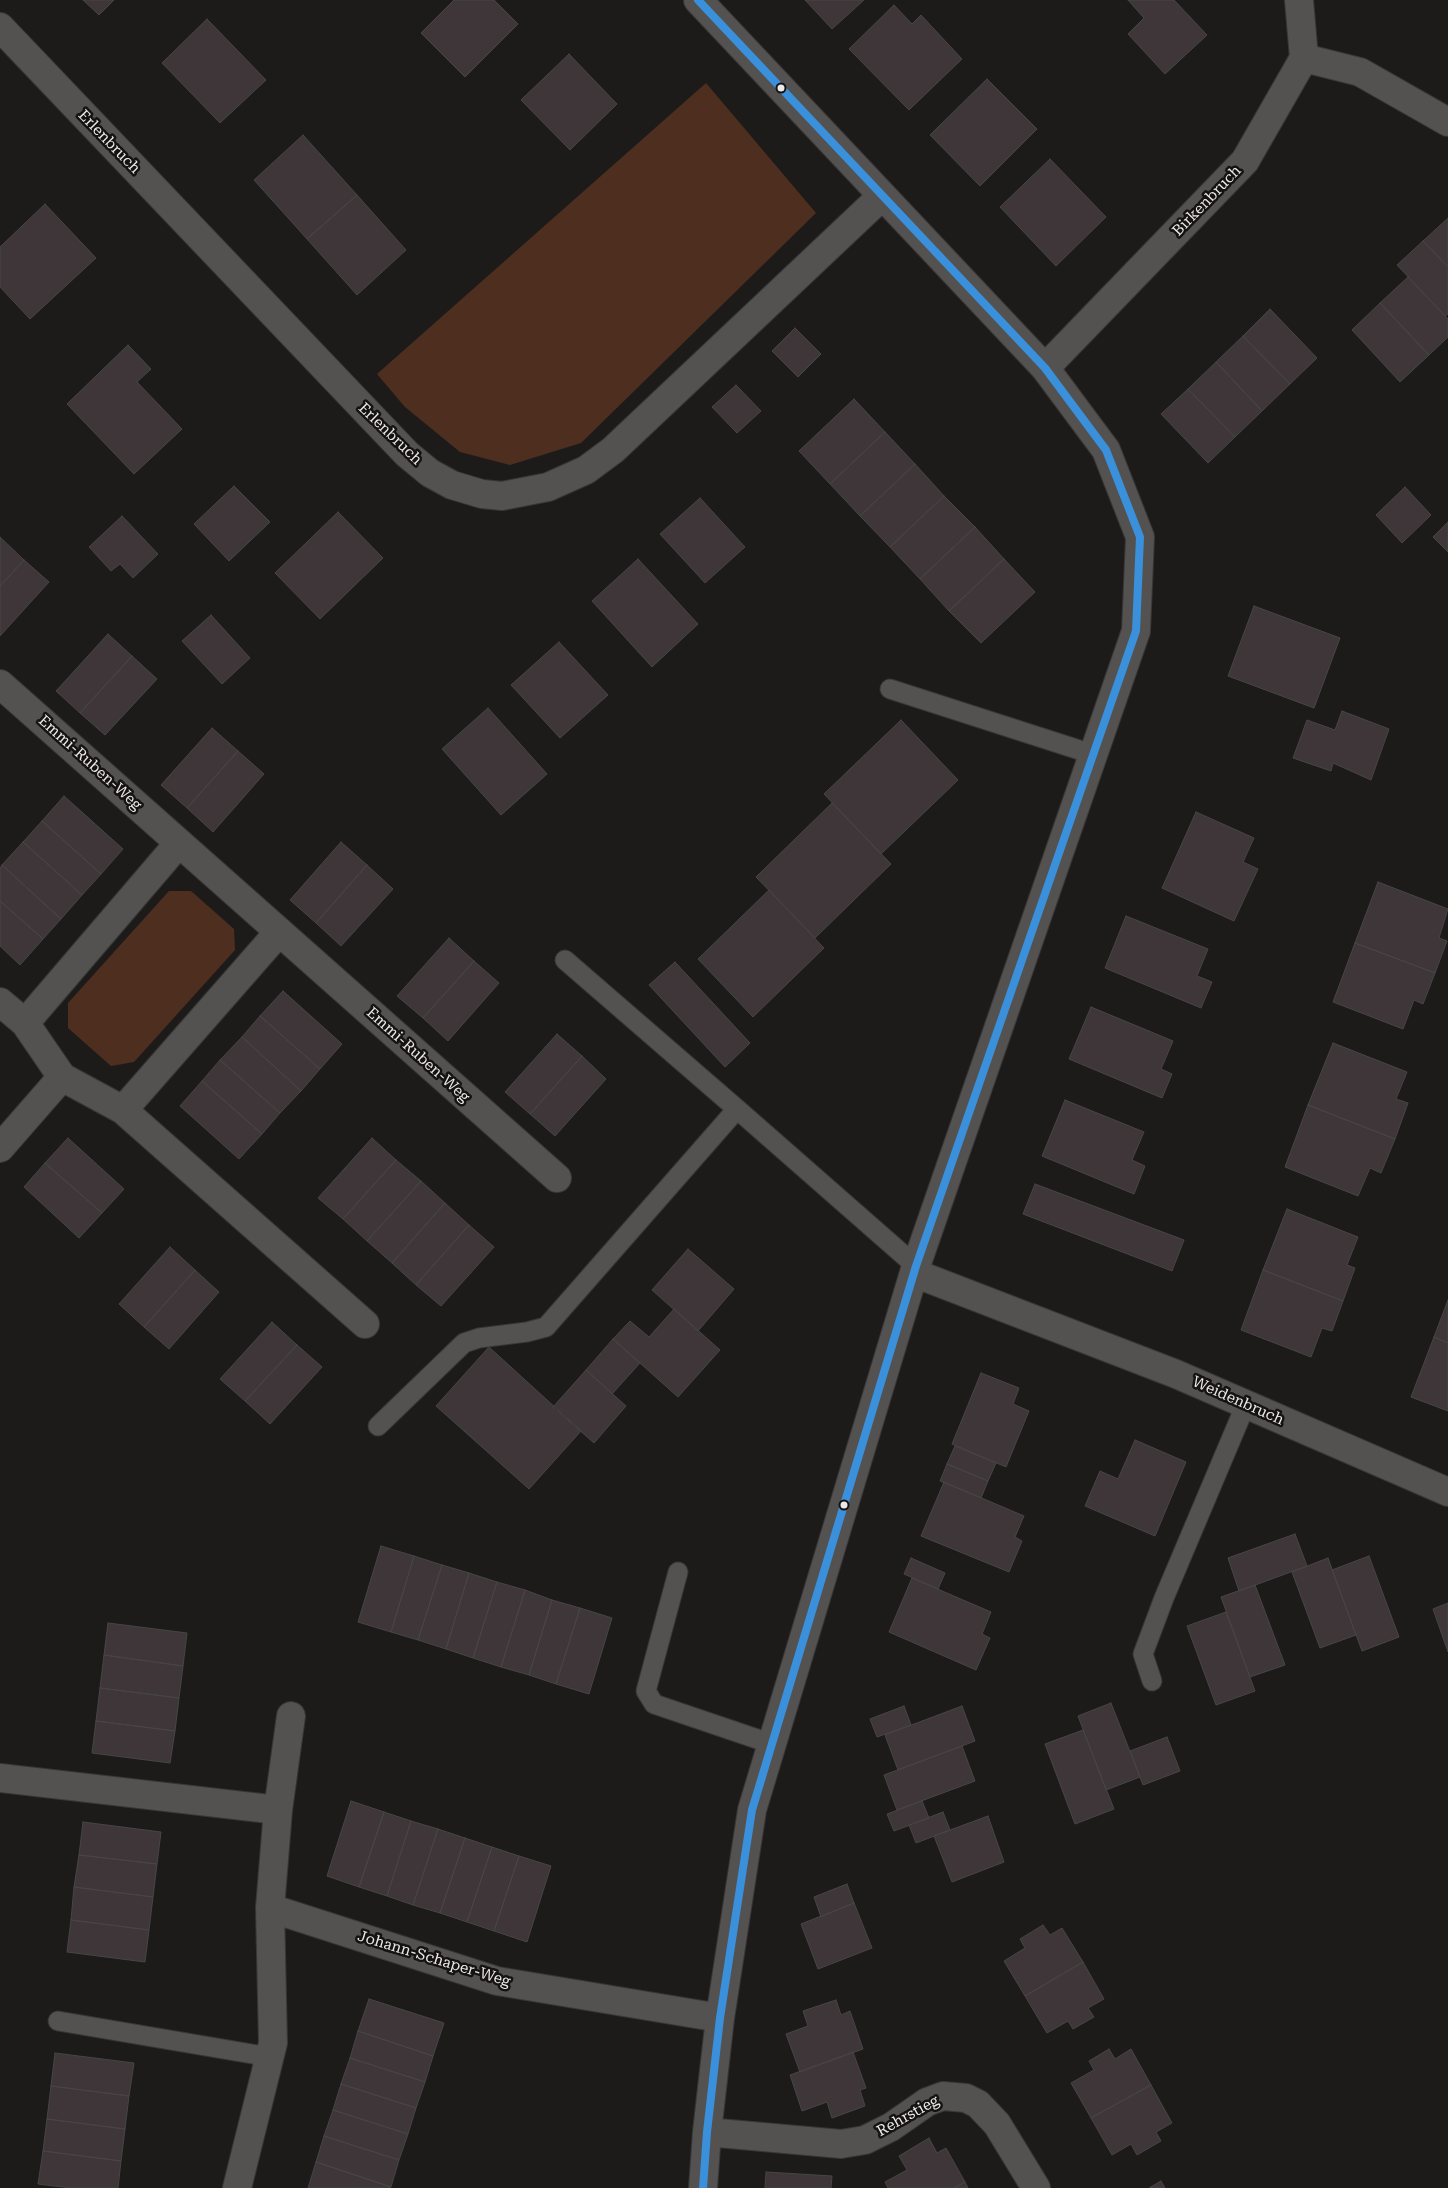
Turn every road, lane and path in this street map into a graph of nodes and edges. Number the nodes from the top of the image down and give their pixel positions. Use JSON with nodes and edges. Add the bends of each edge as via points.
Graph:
{"nodes":[{"id":1,"x":698,"y":0,"type":"edge"},
{"id":2,"x":1299,"y":0,"type":"edge"},
{"id":3,"x":0,"y":27,"type":"edge"},
{"id":4,"x":1304,"y":58,"type":"junction"},
{"id":5,"x":1448,"y":122,"type":"edge"},
{"id":6,"x":882,"y":196,"type":"junction"},
{"id":7,"x":1045,"y":368,"type":"junction"},
{"id":8,"x":0,"y":684,"type":"edge"},
{"id":9,"x":890,"y":689,"type":"dead end"},
{"id":10,"x":1095,"y":755,"type":"junction"},
{"id":11,"x":179,"y":843,"type":"junction"},
{"id":12,"x":279,"y":932,"type":"junction"},
{"id":13,"x":564,"y":960,"type":"dead end"},
{"id":14,"x":0,"y":1002,"type":"edge"},
{"id":15,"x":25,"y":1023,"type":"junction"},
{"id":16,"x":62,"y":1077,"type":"junction"},
{"id":17,"x":737,"y":1109,"type":"junction"},
{"id":18,"x":123,"y":1110,"type":"junction"},
{"id":19,"x":0,"y":1148,"type":"edge"},
{"id":20,"x":557,"y":1178,"type":"dead end"},
{"id":21,"x":915,"y":1270,"type":"junction"},
{"id":22,"x":365,"y":1324,"type":"dead end"},
{"id":23,"x":1246,"y":1404,"type":"junction"},
{"id":24,"x":378,"y":1426,"type":"dead end"},
{"id":25,"x":1448,"y":1492,"type":"edge"},
{"id":26,"x":678,"y":1572,"type":"dead end"},
{"id":27,"x":1152,"y":1682,"type":"dead end"},
{"id":28,"x":291,"y":1716,"type":"dead end"},
{"id":29,"x":772,"y":1744,"type":"junction"},
{"id":30,"x":0,"y":1778,"type":"edge"},
{"id":31,"x":278,"y":1810,"type":"junction"},
{"id":32,"x":270,"y":1908,"type":"junction"},
{"id":33,"x":720,"y":2018,"type":"junction"},
{"id":34,"x":58,"y":2021,"type":"dead end"},
{"id":35,"x":270,"y":2056,"type":"junction"},
{"id":36,"x":707,"y":2132,"type":"junction"},
{"id":37,"x":237,"y":2188,"type":"edge"},
{"id":38,"x":703,"y":2188,"type":"edge"},
{"id":39,"x":1036,"y":2188,"type":"edge"}],
"edges":[{"from":1,"to":6,"type":"street"},
{"from":2,"to":4,"type":"street"},
{"from":3,"to":6,"type":"street","name":"Erlenbruch","via":[[407,454],[430,473],[452,485],[482,494],[502,496],[548,488],[586,470],[626,437]]},
{"from":4,"to":5,"type":"street","via":[[1360,72]]},
{"from":4,"to":7,"type":"street","name":"Birkenbruch","via":[[1246,161]]},
{"from":6,"to":7,"type":"street"},
{"from":7,"to":10,"type":"street","via":[[1106,450],[1140,536],[1136,631]]},
{"from":8,"to":11,"type":"street","name":"Emmi-Ruben-Weg"},
{"from":9,"to":10,"type":"lane"},
{"from":10,"to":21,"type":"street"},
{"from":11,"to":12,"type":"street","name":"Emmi-Ruben-Weg"},
{"from":11,"to":15,"type":"street"},
{"from":12,"to":18,"type":"street"},
{"from":12,"to":20,"type":"street","name":"Emmi-Ruben-Weg"},
{"from":13,"to":17,"type":"lane"},
{"from":14,"to":15,"type":"street"},
{"from":15,"to":16,"type":"street"},
{"from":16,"to":18,"type":"street"},
{"from":16,"to":19,"type":"street"},
{"from":17,"to":21,"type":"lane"},
{"from":17,"to":24,"type":"lane","via":[[546,1326],[464,1343]]},
{"from":18,"to":22,"type":"street"},
{"from":21,"to":23,"type":"street","name":"Weidenbruch"},
{"from":21,"to":29,"type":"street"},
{"from":23,"to":25,"type":"street","name":"Weidenbruch"},
{"from":23,"to":27,"type":"lane","via":[[1143,1654]]},
{"from":26,"to":29,"type":"lane","via":[[646,1692],[654,1704]]},
{"from":28,"to":31,"type":"street"},
{"from":29,"to":33,"type":"street","via":[[752,1810]]},
{"from":30,"to":31,"type":"street"},
{"from":31,"to":32,"type":"street"},
{"from":32,"to":33,"type":"street","name":"Johann-Schaper-Weg","via":[[497,1981]]},
{"from":32,"to":35,"type":"street","via":[[273,2043]]},
{"from":33,"to":36,"type":"street"},
{"from":34,"to":35,"type":"lane"},
{"from":35,"to":37,"type":"street"},
{"from":36,"to":38,"type":"street"},
{"from":36,"to":39,"type":"street","name":"Rehrstieg","via":[[841,2144],[865,2140],[891,2127],[927,2102],[943,2096],[966,2098],[978,2104],[997,2124]]}]}
